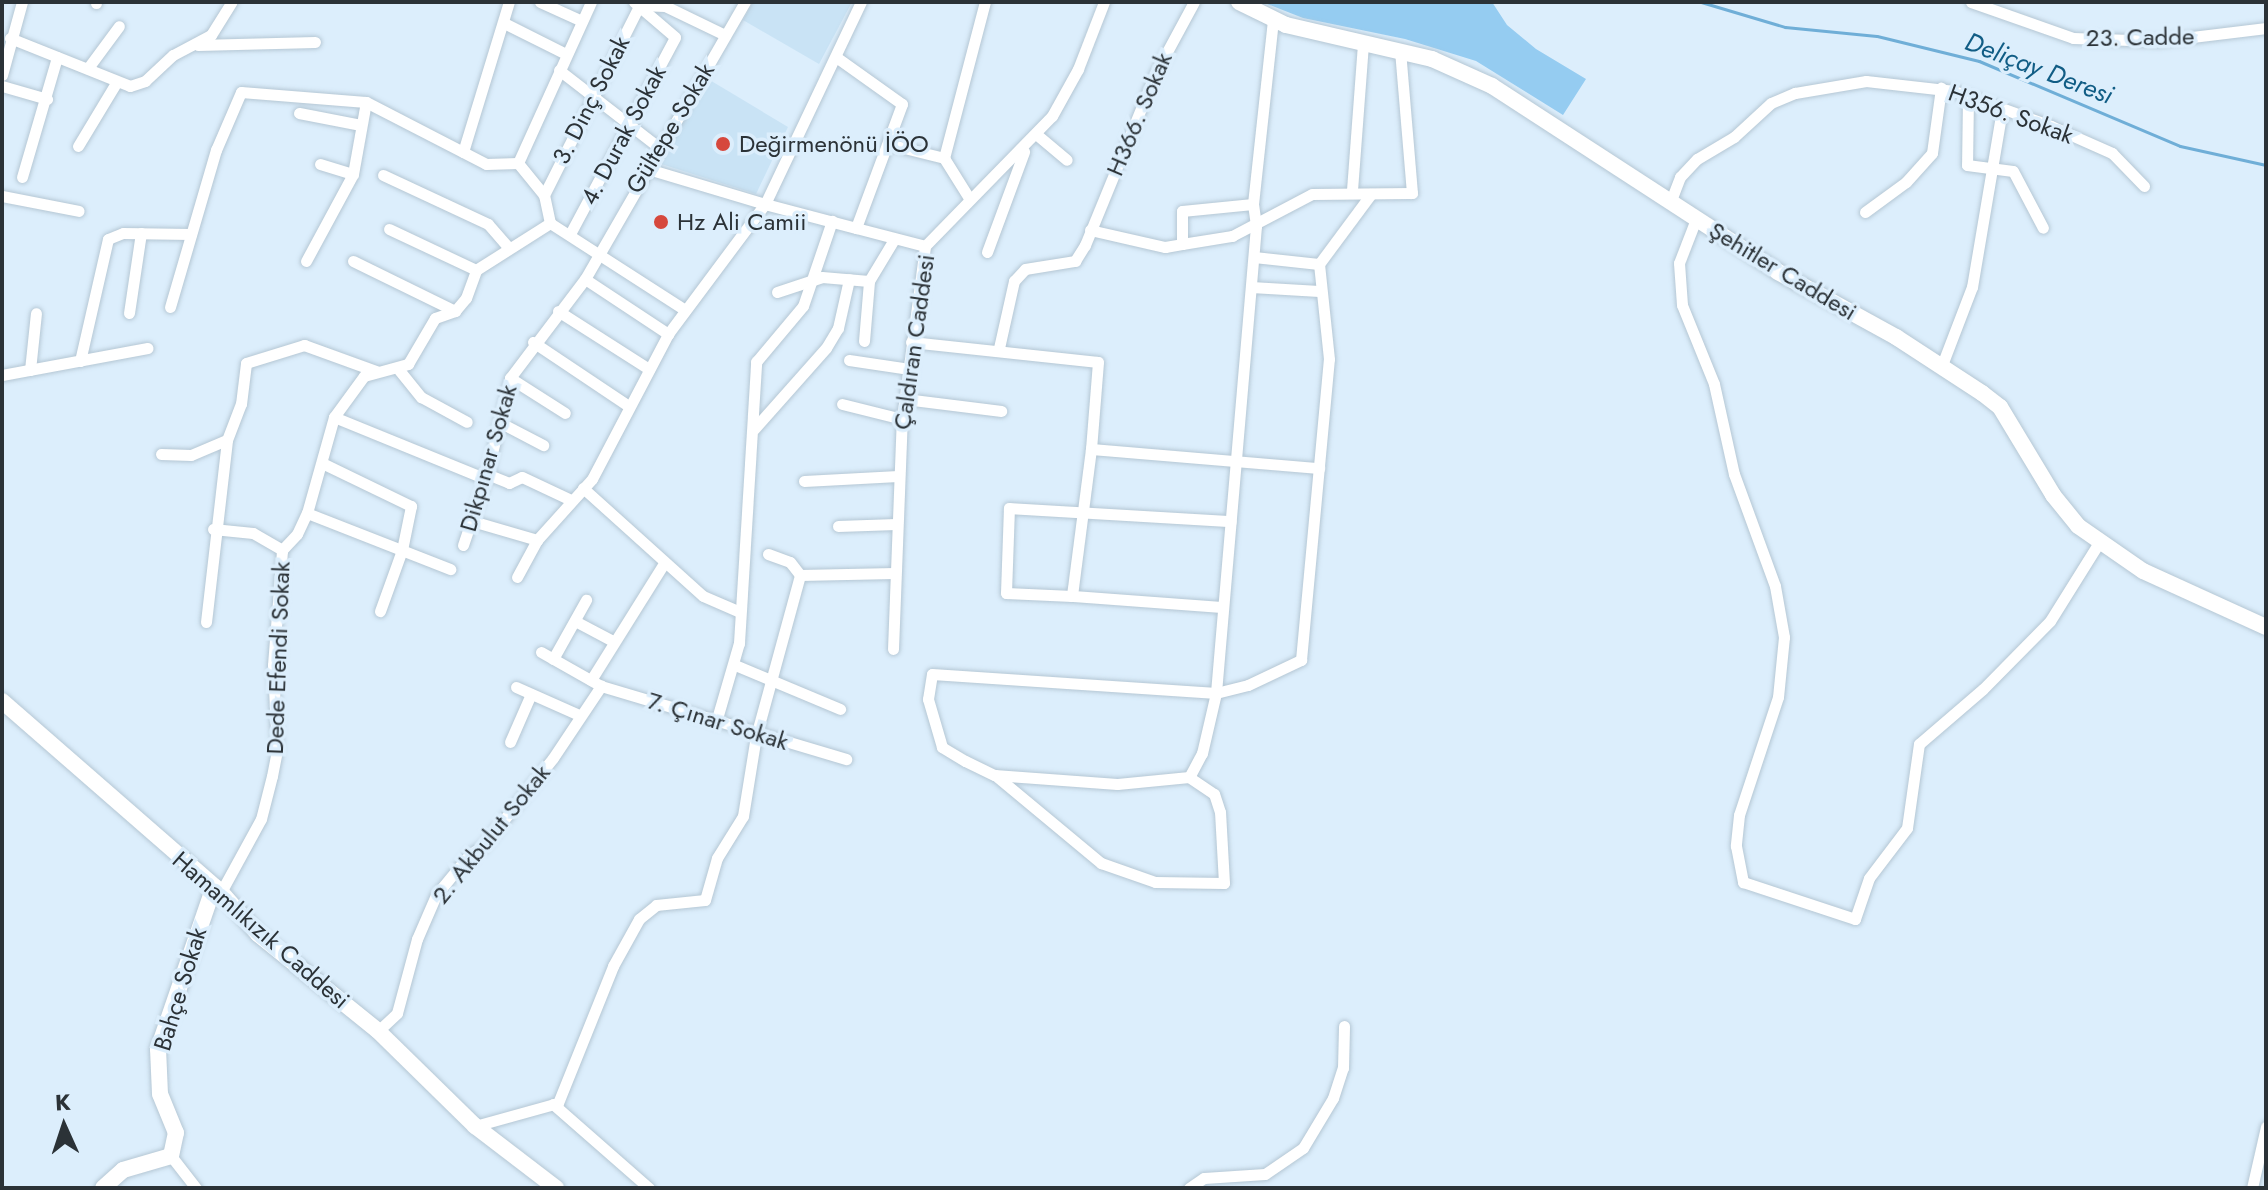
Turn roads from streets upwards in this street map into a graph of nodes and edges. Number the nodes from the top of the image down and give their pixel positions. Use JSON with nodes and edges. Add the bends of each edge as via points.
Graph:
{"nodes":[{"id":1,"x":22,"y":2,"type":"edge"},
{"id":2,"x":232,"y":2,"type":"edge"},
{"id":3,"x":509,"y":2,"type":"edge"},
{"id":4,"x":540,"y":2,"type":"edge"},
{"id":5,"x":591,"y":2,"type":"edge"},
{"id":6,"x":745,"y":2,"type":"edge"},
{"id":7,"x":861,"y":2,"type":"edge"},
{"id":8,"x":985,"y":2,"type":"edge"},
{"id":9,"x":1104,"y":2,"type":"edge"},
{"id":10,"x":1194,"y":2,"type":"edge"},
{"id":11,"x":1239,"y":2,"type":"edge"},
{"id":12,"x":1971,"y":2,"type":"edge"},
{"id":13,"x":638,"y":3,"type":"edge"},
{"id":14,"x":1273,"y":19,"type":"junction"},
{"id":15,"x":582,"y":21,"type":"junction"},
{"id":16,"x":504,"y":23,"type":"junction"},
{"id":17,"x":119,"y":26,"type":"dead end"},
{"id":18,"x":2266,"y":28,"type":"edge"},
{"id":19,"x":725,"y":35,"type":"junction"},
{"id":20,"x":10,"y":38,"type":"junction"},
{"id":21,"x":315,"y":42,"type":"dead end"},
{"id":22,"x":1363,"y":42,"type":"junction"},
{"id":23,"x":198,"y":45,"type":"junction"},
{"id":24,"x":1400,"y":51,"type":"junction"},
{"id":25,"x":566,"y":54,"type":"junction"},
{"id":26,"x":57,"y":57,"type":"junction"},
{"id":27,"x":836,"y":57,"type":"junction"},
{"id":28,"x":88,"y":68,"type":"junction"},
{"id":29,"x":559,"y":70,"type":"junction"},
{"id":30,"x":2,"y":75,"type":"edge"},
{"id":31,"x":116,"y":83,"type":"junction"},
{"id":32,"x":2,"y":86,"type":"edge"},
{"id":33,"x":1941,"y":88,"type":"junction"},
{"id":34,"x":592,"y":97,"type":"junction"},
{"id":35,"x":1968,"y":97,"type":"junction"},
{"id":36,"x":47,"y":99,"type":"junction"},
{"id":37,"x":366,"y":102,"type":"junction"},
{"id":38,"x":2002,"y":109,"type":"junction"},
{"id":39,"x":299,"y":113,"type":"dead end"},
{"id":40,"x":627,"y":124,"type":"junction"},
{"id":41,"x":361,"y":125,"type":"junction"},
{"id":42,"x":1036,"y":134,"type":"junction"},
{"id":43,"x":888,"y":144,"type":"junction"},
{"id":44,"x":1027,"y":144,"type":"junction"},
{"id":45,"x":78,"y":146,"type":"dead end"},
{"id":46,"x":657,"y":146,"type":"junction"},
{"id":47,"x":463,"y":152,"type":"junction"},
{"id":48,"x":944,"y":158,"type":"junction"},
{"id":49,"x":1067,"y":160,"type":"dead end"},
{"id":50,"x":518,"y":163,"type":"junction"},
{"id":51,"x":320,"y":164,"type":"dead end"},
{"id":52,"x":1990,"y":167,"type":"junction"},
{"id":53,"x":645,"y":168,"type":"junction"},
{"id":54,"x":353,"y":174,"type":"junction"},
{"id":55,"x":383,"y":175,"type":"dead end"},
{"id":56,"x":22,"y":177,"type":"dead end"},
{"id":57,"x":2144,"y":186,"type":"dead end"},
{"id":58,"x":1352,"y":190,"type":"junction"},
{"id":59,"x":1371,"y":194,"type":"junction"},
{"id":60,"x":544,"y":195,"type":"junction"},
{"id":61,"x":2,"y":196,"type":"edge"},
{"id":62,"x":969,"y":198,"type":"junction"},
{"id":63,"x":1670,"y":203,"type":"junction"},
{"id":64,"x":765,"y":204,"type":"junction"},
{"id":65,"x":1253,"y":204,"type":"junction"},
{"id":66,"x":79,"y":211,"type":"dead end"},
{"id":67,"x":1865,"y":212,"type":"dead end"},
{"id":68,"x":1696,"y":219,"type":"junction"},
{"id":69,"x":832,"y":221,"type":"junction"},
{"id":70,"x":550,"y":223,"type":"junction"},
{"id":71,"x":1256,"y":226,"type":"junction"},
{"id":72,"x":856,"y":228,"type":"junction"},
{"id":73,"x":2043,"y":228,"type":"dead end"},
{"id":74,"x":389,"y":229,"type":"dead end"},
{"id":75,"x":1090,"y":230,"type":"junction"},
{"id":76,"x":141,"y":233,"type":"junction"},
{"id":77,"x":191,"y":234,"type":"junction"},
{"id":78,"x":570,"y":234,"type":"junction"},
{"id":79,"x":893,"y":241,"type":"junction"},
{"id":80,"x":1182,"y":244,"type":"junction"},
{"id":81,"x":925,"y":246,"type":"junction"},
{"id":82,"x":509,"y":248,"type":"junction"},
{"id":83,"x":987,"y":252,"type":"dead end"},
{"id":84,"x":598,"y":254,"type":"junction"},
{"id":85,"x":1254,"y":257,"type":"junction"},
{"id":86,"x":306,"y":261,"type":"dead end"},
{"id":87,"x":353,"y":261,"type":"dead end"},
{"id":88,"x":1319,"y":264,"type":"junction"},
{"id":89,"x":476,"y":270,"type":"junction"},
{"id":90,"x":585,"y":279,"type":"junction"},
{"id":91,"x":814,"y":279,"type":"junction"},
{"id":92,"x":849,"y":279,"type":"junction"},
{"id":93,"x":869,"y":281,"type":"junction"},
{"id":94,"x":1251,"y":287,"type":"junction"},
{"id":95,"x":1319,"y":291,"type":"junction"},
{"id":96,"x":777,"y":292,"type":"dead end"},
{"id":97,"x":170,"y":307,"type":"dead end"},
{"id":98,"x":685,"y":310,"type":"junction"},
{"id":99,"x":455,"y":311,"type":"junction"},
{"id":100,"x":558,"y":311,"type":"junction"},
{"id":101,"x":36,"y":313,"type":"dead end"},
{"id":102,"x":129,"y":313,"type":"dead end"},
{"id":103,"x":668,"y":334,"type":"junction"},
{"id":104,"x":864,"y":341,"type":"dead end"},
{"id":105,"x":533,"y":342,"type":"junction"},
{"id":106,"x":911,"y":342,"type":"junction"},
{"id":107,"x":148,"y":348,"type":"dead end"},
{"id":108,"x":999,"y":348,"type":"junction"},
{"id":109,"x":849,"y":360,"type":"dead end"},
{"id":110,"x":80,"y":361,"type":"junction"},
{"id":111,"x":1942,"y":365,"type":"junction"},
{"id":112,"x":649,"y":369,"type":"junction"},
{"id":113,"x":909,"y":369,"type":"junction"},
{"id":114,"x":30,"y":370,"type":"junction"},
{"id":115,"x":399,"y":370,"type":"junction"},
{"id":116,"x":376,"y":371,"type":"junction"},
{"id":117,"x":2,"y":375,"type":"edge"},
{"id":118,"x":510,"y":378,"type":"junction"},
{"id":119,"x":905,"y":399,"type":"junction"},
{"id":120,"x":842,"y":404,"type":"dead end"},
{"id":121,"x":627,"y":405,"type":"junction"},
{"id":122,"x":1001,"y":411,"type":"dead end"},
{"id":123,"x":565,"y":413,"type":"dead end"},
{"id":124,"x":334,"y":417,"type":"junction"},
{"id":125,"x":902,"y":419,"type":"junction"},
{"id":126,"x":467,"y":422,"type":"dead end"},
{"id":127,"x":499,"y":422,"type":"junction"},
{"id":128,"x":754,"y":429,"type":"junction"},
{"id":129,"x":227,"y":440,"type":"junction"},
{"id":130,"x":543,"y":445,"type":"dead end"},
{"id":131,"x":1091,"y":449,"type":"junction"},
{"id":132,"x":161,"y":454,"type":"dead end"},
{"id":133,"x":1235,"y":462,"type":"junction"},
{"id":134,"x":322,"y":463,"type":"junction"},
{"id":135,"x":1319,"y":468,"type":"junction"},
{"id":136,"x":898,"y":476,"type":"junction"},
{"id":137,"x":486,"y":477,"type":"junction"},
{"id":138,"x":804,"y":481,"type":"dead end"},
{"id":139,"x":583,"y":488,"type":"junction"},
{"id":140,"x":571,"y":500,"type":"junction"},
{"id":141,"x":1083,"y":511,"type":"junction"},
{"id":142,"x":307,"y":513,"type":"junction"},
{"id":143,"x":472,"y":521,"type":"junction"},
{"id":144,"x":1231,"y":521,"type":"junction"},
{"id":145,"x":896,"y":524,"type":"junction"},
{"id":146,"x":838,"y":526,"type":"dead end"},
{"id":147,"x":213,"y":529,"type":"junction"},
{"id":148,"x":537,"y":540,"type":"junction"},
{"id":149,"x":2100,"y":541,"type":"junction"},
{"id":150,"x":463,"y":545,"type":"dead end"},
{"id":151,"x":282,"y":550,"type":"junction"},
{"id":152,"x":402,"y":550,"type":"junction"},
{"id":153,"x":768,"y":554,"type":"dead end"},
{"id":154,"x":664,"y":563,"type":"junction"},
{"id":155,"x":450,"y":569,"type":"dead end"},
{"id":156,"x":894,"y":573,"type":"junction"},
{"id":157,"x":800,"y":575,"type":"junction"},
{"id":158,"x":517,"y":577,"type":"dead end"},
{"id":159,"x":1072,"y":596,"type":"junction"},
{"id":160,"x":586,"y":600,"type":"dead end"},
{"id":161,"x":1223,"y":607,"type":"junction"},
{"id":162,"x":380,"y":611,"type":"dead end"},
{"id":163,"x":740,"y":612,"type":"junction"},
{"id":164,"x":575,"y":621,"type":"junction"},
{"id":165,"x":206,"y":622,"type":"dead end"},
{"id":166,"x":2266,"y":627,"type":"edge"},
{"id":167,"x":613,"y":641,"type":"junction"},
{"id":168,"x":893,"y":649,"type":"dead end"},
{"id":169,"x":541,"y":652,"type":"dead end"},
{"id":170,"x":553,"y":659,"type":"junction"},
{"id":171,"x":735,"y":665,"type":"junction"},
{"id":172,"x":773,"y":681,"type":"junction"},
{"id":173,"x":596,"y":683,"type":"junction"},
{"id":174,"x":516,"y":687,"type":"dead end"},
{"id":175,"x":1216,"y":693,"type":"junction"},
{"id":176,"x":531,"y":694,"type":"junction"},
{"id":177,"x":2,"y":701,"type":"edge"},
{"id":178,"x":840,"y":709,"type":"dead end"},
{"id":179,"x":579,"y":715,"type":"junction"},
{"id":180,"x":716,"y":722,"type":"junction"},
{"id":181,"x":756,"y":736,"type":"junction"},
{"id":182,"x":510,"y":742,"type":"dead end"},
{"id":183,"x":846,"y":759,"type":"dead end"},
{"id":184,"x":994,"y":775,"type":"junction"},
{"id":185,"x":1189,"y":777,"type":"junction"},
{"id":186,"x":217,"y":889,"type":"junction"},
{"id":187,"x":1344,"y":1026,"type":"dead end"},
{"id":188,"x":378,"y":1031,"type":"junction"},
{"id":189,"x":553,"y":1104,"type":"junction"},
{"id":190,"x":475,"y":1126,"type":"junction"},
{"id":191,"x":2266,"y":1127,"type":"edge"},
{"id":192,"x":171,"y":1156,"type":"junction"},
{"id":193,"x":103,"y":1188,"type":"edge"},
{"id":194,"x":196,"y":1188,"type":"edge"},
{"id":195,"x":556,"y":1188,"type":"edge"},
{"id":196,"x":649,"y":1188,"type":"edge"},
{"id":197,"x":1189,"y":1188,"type":"edge"},
{"id":198,"x":2252,"y":1188,"type":"edge"}],
"edges":[{"from":1,"to":20,"type":"street"},
{"from":2,"to":23,"type":"street"},
{"from":3,"to":16,"type":"street"},
{"from":4,"to":15,"type":"street"},
{"from":5,"to":15,"type":"street"},
{"from":6,"to":19,"type":"street","name":"Gültepe Sokak"},
{"from":7,"to":27,"type":"street"},
{"from":8,"to":48,"type":"street"},
{"from":9,"to":42,"type":"street","name":"Çaldıran Caddesi","via":[[1078,69]]},
{"from":10,"to":75,"type":"street","name":"H366. Sokak","via":[[1155,74]]},
{"from":11,"to":14,"type":"street","name":"Şehitler Caddesi"},
{"from":12,"to":18,"type":"street","name":"23. Cadde","via":[[2073,38],[2159,41]]},
{"from":13,"to":19,"type":"street","via":[[665,6]]},
{"from":13,"to":34,"type":"street","name":"3. Dinç Sokak"},
{"from":13,"to":40,"type":"street","name":"4. Durak Sokak","via":[[675,37]]},
{"from":14,"to":22,"type":"street","name":"Şehitler Caddesi"},
{"from":14,"to":65,"type":"street"},
{"from":15,"to":25,"type":"street"},
{"from":16,"to":25,"type":"street"},
{"from":16,"to":47,"type":"street"},
{"from":17,"to":28,"type":"street"},
{"from":19,"to":46,"type":"street","name":"Gültepe Sokak"},
{"from":20,"to":26,"type":"street"},
{"from":20,"to":30,"type":"street"},
{"from":21,"to":23,"type":"street"},
{"from":22,"to":24,"type":"street","name":"Şehitler Caddesi"},
{"from":22,"to":58,"type":"street"},
{"from":23,"to":31,"type":"street","via":[[130,86]]},
{"from":24,"to":59,"type":"street","via":[[1412,193]]},
{"from":24,"to":63,"type":"street","name":"Şehitler Caddesi","via":[[1466,71]]},
{"from":25,"to":29,"type":"street"},
{"from":26,"to":28,"type":"street"},
{"from":26,"to":36,"type":"street"},
{"from":27,"to":43,"type":"street","via":[[902,104]]},
{"from":27,"to":64,"type":"street"},
{"from":28,"to":31,"type":"street"},
{"from":29,"to":34,"type":"street"},
{"from":29,"to":50,"type":"street"},
{"from":31,"to":45,"type":"street"},
{"from":32,"to":36,"type":"street"},
{"from":33,"to":35,"type":"street","name":"H356. Sokak"},
{"from":33,"to":63,"type":"street","name":"H356. Sokak","via":[[1866,81],[1795,93],[1771,103],[1734,137],[1697,159],[1680,177]]},
{"from":33,"to":67,"type":"street","via":[[1932,153],[1906,182]]},
{"from":34,"to":40,"type":"street"},
{"from":34,"to":60,"type":"street","name":"3. Dinç Sokak"},
{"from":35,"to":38,"type":"street","name":"H356. Sokak"},
{"from":35,"to":52,"type":"street","via":[[1967,165]]},
{"from":36,"to":56,"type":"street"},
{"from":37,"to":41,"type":"street"},
{"from":37,"to":47,"type":"street"},
{"from":37,"to":77,"type":"street","via":[[241,92],[216,150]]},
{"from":38,"to":52,"type":"street"},
{"from":38,"to":57,"type":"street","name":"H356. Sokak","via":[[2112,153]]},
{"from":39,"to":41,"type":"street"},
{"from":40,"to":46,"type":"street"},
{"from":40,"to":78,"type":"street","name":"4. Durak Sokak"},
{"from":41,"to":54,"type":"street"},
{"from":42,"to":44,"type":"street","name":"Çaldıran Caddesi"},
{"from":42,"to":49,"type":"street"},
{"from":43,"to":48,"type":"street"},
{"from":43,"to":72,"type":"street"},
{"from":44,"to":62,"type":"street","name":"Çaldıran Caddesi"},
{"from":44,"to":83,"type":"street"},
{"from":46,"to":53,"type":"street","name":"Gültepe Sokak"},
{"from":47,"to":50,"type":"street","via":[[486,164]]},
{"from":48,"to":62,"type":"street"},
{"from":50,"to":60,"type":"street"},
{"from":51,"to":54,"type":"street"},
{"from":52,"to":73,"type":"street","via":[[2017,175]]},
{"from":52,"to":111,"type":"street","via":[[1972,287]]},
{"from":53,"to":64,"type":"street"},
{"from":53,"to":84,"type":"street","name":"Gültepe Sokak"},
{"from":54,"to":86,"type":"street"},
{"from":55,"to":82,"type":"street","via":[[488,224]]},
{"from":58,"to":59,"type":"street"},
{"from":58,"to":71,"type":"street","via":[[1291,202]]},
{"from":59,"to":88,"type":"street"},
{"from":60,"to":70,"type":"street"},
{"from":61,"to":66,"type":"street"},
{"from":62,"to":81,"type":"street","name":"Çaldıran Caddesi"},
{"from":63,"to":68,"type":"street","name":"Şehitler Caddesi"},
{"from":64,"to":69,"type":"street"},
{"from":64,"to":98,"type":"street"},
{"from":65,"to":71,"type":"street"},
{"from":65,"to":80,"type":"street","via":[[1182,211]]},
{"from":68,"to":111,"type":"street","name":"Şehitler Caddesi"},
{"from":68,"to":149,"type":"street","via":[[1679,263],[1682,305],[1714,384],[1734,474],[1775,586],[1784,637],[1778,697],[1739,815],[1736,846],[1743,882],[1855,919],[1869,878],[1907,828],[1919,744],[2050,621]]},
{"from":69,"to":72,"type":"street"},
{"from":69,"to":91,"type":"street"},
{"from":70,"to":78,"type":"street"},
{"from":70,"to":82,"type":"street"},
{"from":71,"to":80,"type":"street","via":[[1232,236]]},
{"from":71,"to":85,"type":"street"},
{"from":72,"to":79,"type":"street"},
{"from":74,"to":89,"type":"street"},
{"from":75,"to":80,"type":"street","via":[[1148,246]]},
{"from":75,"to":108,"type":"street","name":"H366. Sokak","via":[[1075,261],[1025,269],[1014,281]]},
{"from":76,"to":77,"type":"street"},
{"from":76,"to":102,"type":"street"},
{"from":76,"to":110,"type":"street","via":[[108,239]]},
{"from":77,"to":97,"type":"street"},
{"from":78,"to":84,"type":"street"},
{"from":79,"to":81,"type":"street"},
{"from":79,"to":93,"type":"street"},
{"from":81,"to":106,"type":"street","name":"Çaldıran Caddesi"},
{"from":82,"to":89,"type":"street"},
{"from":84,"to":90,"type":"street","name":"Dikpınar Sokak"},
{"from":84,"to":98,"type":"street"},
{"from":85,"to":88,"type":"street"},
{"from":85,"to":94,"type":"street"},
{"from":87,"to":99,"type":"street"},
{"from":88,"to":95,"type":"street"},
{"from":89,"to":99,"type":"street"},
{"from":90,"to":100,"type":"street","name":"Dikpınar Sokak"},
{"from":90,"to":103,"type":"street"},
{"from":91,"to":92,"type":"street"},
{"from":91,"to":96,"type":"street"},
{"from":91,"to":128,"type":"street","via":[[803,306],[756,362]]},
{"from":92,"to":93,"type":"street"},
{"from":92,"to":128,"type":"street","via":[[838,328],[826,348]]},
{"from":93,"to":104,"type":"street"},
{"from":94,"to":95,"type":"street"},
{"from":94,"to":133,"type":"street"},
{"from":95,"to":135,"type":"street","via":[[1329,359]]},
{"from":98,"to":103,"type":"street"},
{"from":99,"to":115,"type":"street","via":[[435,318]]},
{"from":100,"to":105,"type":"street","name":"Dikpınar Sokak"},
{"from":100,"to":112,"type":"street"},
{"from":101,"to":114,"type":"street"},
{"from":103,"to":112,"type":"street"},
{"from":105,"to":118,"type":"street","name":"Dikpınar Sokak"},
{"from":105,"to":121,"type":"street"},
{"from":106,"to":108,"type":"street"},
{"from":106,"to":113,"type":"street","name":"Çaldıran Caddesi"},
{"from":107,"to":110,"type":"street"},
{"from":108,"to":131,"type":"street","via":[[1098,362]]},
{"from":109,"to":113,"type":"street"},
{"from":110,"to":114,"type":"street"},
{"from":111,"to":149,"type":"street","name":"Şehitler Caddesi","via":[[2000,407],[2053,495],[2078,526]]},
{"from":112,"to":121,"type":"street"},
{"from":113,"to":119,"type":"street","name":"Çaldıran Caddesi"},
{"from":114,"to":117,"type":"street"},
{"from":115,"to":116,"type":"street"},
{"from":115,"to":126,"type":"street","via":[[421,397]]},
{"from":116,"to":124,"type":"street","name":"Dede Efendi Sokak","via":[[364,376]]},
{"from":116,"to":129,"type":"street","via":[[304,345],[246,363],[241,404]]},
{"from":118,"to":123,"type":"street"},
{"from":118,"to":127,"type":"street","name":"Dikpınar Sokak"},
{"from":119,"to":122,"type":"street"},
{"from":119,"to":125,"type":"street","name":"Çaldıran Caddesi"},
{"from":120,"to":125,"type":"street"},
{"from":121,"to":139,"type":"street","via":[[599,467]]},
{"from":124,"to":134,"type":"street","name":"Dede Efendi Sokak"},
{"from":124,"to":137,"type":"street"},
{"from":125,"to":136,"type":"street","name":"Çaldıran Caddesi"},
{"from":127,"to":130,"type":"street"},
{"from":127,"to":137,"type":"street","name":"Dikpınar Sokak"},
{"from":128,"to":163,"type":"street"},
{"from":129,"to":132,"type":"street","via":[[191,455]]},
{"from":129,"to":147,"type":"street"},
{"from":131,"to":133,"type":"street"},
{"from":131,"to":141,"type":"street"},
{"from":133,"to":135,"type":"street"},
{"from":133,"to":144,"type":"street"},
{"from":134,"to":142,"type":"street","name":"Dede Efendi Sokak"},
{"from":134,"to":152,"type":"street","via":[[411,506]]},
{"from":135,"to":175,"type":"street","via":[[1301,660],[1248,685]]},
{"from":136,"to":138,"type":"street"},
{"from":136,"to":145,"type":"street","name":"Çaldıran Caddesi"},
{"from":137,"to":140,"type":"street","via":[[509,483],[522,477]]},
{"from":137,"to":143,"type":"street","name":"Dikpınar Sokak"},
{"from":139,"to":140,"type":"street"},
{"from":139,"to":154,"type":"street"},
{"from":140,"to":148,"type":"street"},
{"from":141,"to":144,"type":"street"},
{"from":141,"to":159,"type":"street"},
{"from":141,"to":159,"type":"street","via":[[1009,508],[1006,593]]},
{"from":142,"to":151,"type":"street","name":"Dede Efendi Sokak"},
{"from":142,"to":152,"type":"street"},
{"from":143,"to":148,"type":"street"},
{"from":143,"to":150,"type":"street","name":"Dikpınar Sokak"},
{"from":144,"to":161,"type":"street"},
{"from":145,"to":146,"type":"street"},
{"from":145,"to":156,"type":"street","name":"Çaldıran Caddesi"},
{"from":147,"to":151,"type":"street","via":[[253,533]]},
{"from":147,"to":165,"type":"street"},
{"from":148,"to":158,"type":"street"},
{"from":149,"to":166,"type":"street","name":"Şehitler Caddesi","via":[[2143,571]]},
{"from":151,"to":186,"type":"street","name":"Dede Efendi Sokak","via":[[273,665],[277,751],[261,819]]},
{"from":152,"to":155,"type":"street"},
{"from":152,"to":162,"type":"street"},
{"from":153,"to":157,"type":"street","via":[[790,562]]},
{"from":154,"to":163,"type":"street","via":[[703,596]]},
{"from":154,"to":167,"type":"street"},
{"from":156,"to":157,"type":"street"},
{"from":156,"to":168,"type":"street","name":"Çaldıran Caddesi"},
{"from":157,"to":172,"type":"street"},
{"from":159,"to":161,"type":"street"},
{"from":160,"to":164,"type":"street"},
{"from":161,"to":175,"type":"street"},
{"from":163,"to":171,"type":"street"},
{"from":164,"to":167,"type":"street"},
{"from":164,"to":170,"type":"street"},
{"from":167,"to":173,"type":"street"},
{"from":169,"to":170,"type":"street","name":"7. Çınar Sokak"},
{"from":170,"to":173,"type":"street","name":"7. Çınar Sokak"},
{"from":171,"to":172,"type":"street"},
{"from":171,"to":180,"type":"street"},
{"from":172,"to":178,"type":"street"},
{"from":172,"to":181,"type":"street"},
{"from":173,"to":179,"type":"street","name":"2. Akbulut Sokak"},
{"from":173,"to":180,"type":"street","name":"7. Çınar Sokak"},
{"from":174,"to":176,"type":"street"},
{"from":175,"to":184,"type":"street","via":[[932,674],[928,699],[942,747]]},
{"from":175,"to":185,"type":"street","via":[[1202,753]]},
{"from":176,"to":179,"type":"street"},
{"from":176,"to":182,"type":"street"},
{"from":177,"to":186,"type":"street","name":"Hamamlıkızık Caddesi"},
{"from":179,"to":188,"type":"street","name":"2. Akbulut Sokak","via":[[499,827],[436,895],[417,939],[397,1013]]},
{"from":180,"to":181,"type":"street","name":"7. Çınar Sokak"},
{"from":181,"to":183,"type":"street","name":"7. Çınar Sokak","via":[[781,738],[814,754]]},
{"from":181,"to":189,"type":"street","via":[[743,816],[717,858],[705,900],[656,905],[639,919],[613,966],[576,1067]]},
{"from":184,"to":185,"type":"street","via":[[1117,784]]},
{"from":184,"to":185,"type":"street","via":[[1101,863],[1155,882],[1224,883],[1220,812],[1214,794]]},
{"from":186,"to":188,"type":"street","name":"Hamamlıkızık Caddesi","via":[[258,934]]},
{"from":186,"to":192,"type":"street","name":"Bahçe Sokak","via":[[158,1049],[160,1094],[176,1133]]},
{"from":187,"to":197,"type":"street","via":[[1343,1068],[1333,1098],[1303,1148],[1265,1174],[1204,1178]]},
{"from":188,"to":190,"type":"street","name":"Hamamlıkızık Caddesi"},
{"from":189,"to":190,"type":"street"},
{"from":189,"to":196,"type":"street"},
{"from":190,"to":195,"type":"street","name":"Hamamlıkızık Caddesi"},
{"from":191,"to":198,"type":"street"},
{"from":192,"to":193,"type":"street","via":[[123,1170]]},
{"from":192,"to":194,"type":"street"}]}
